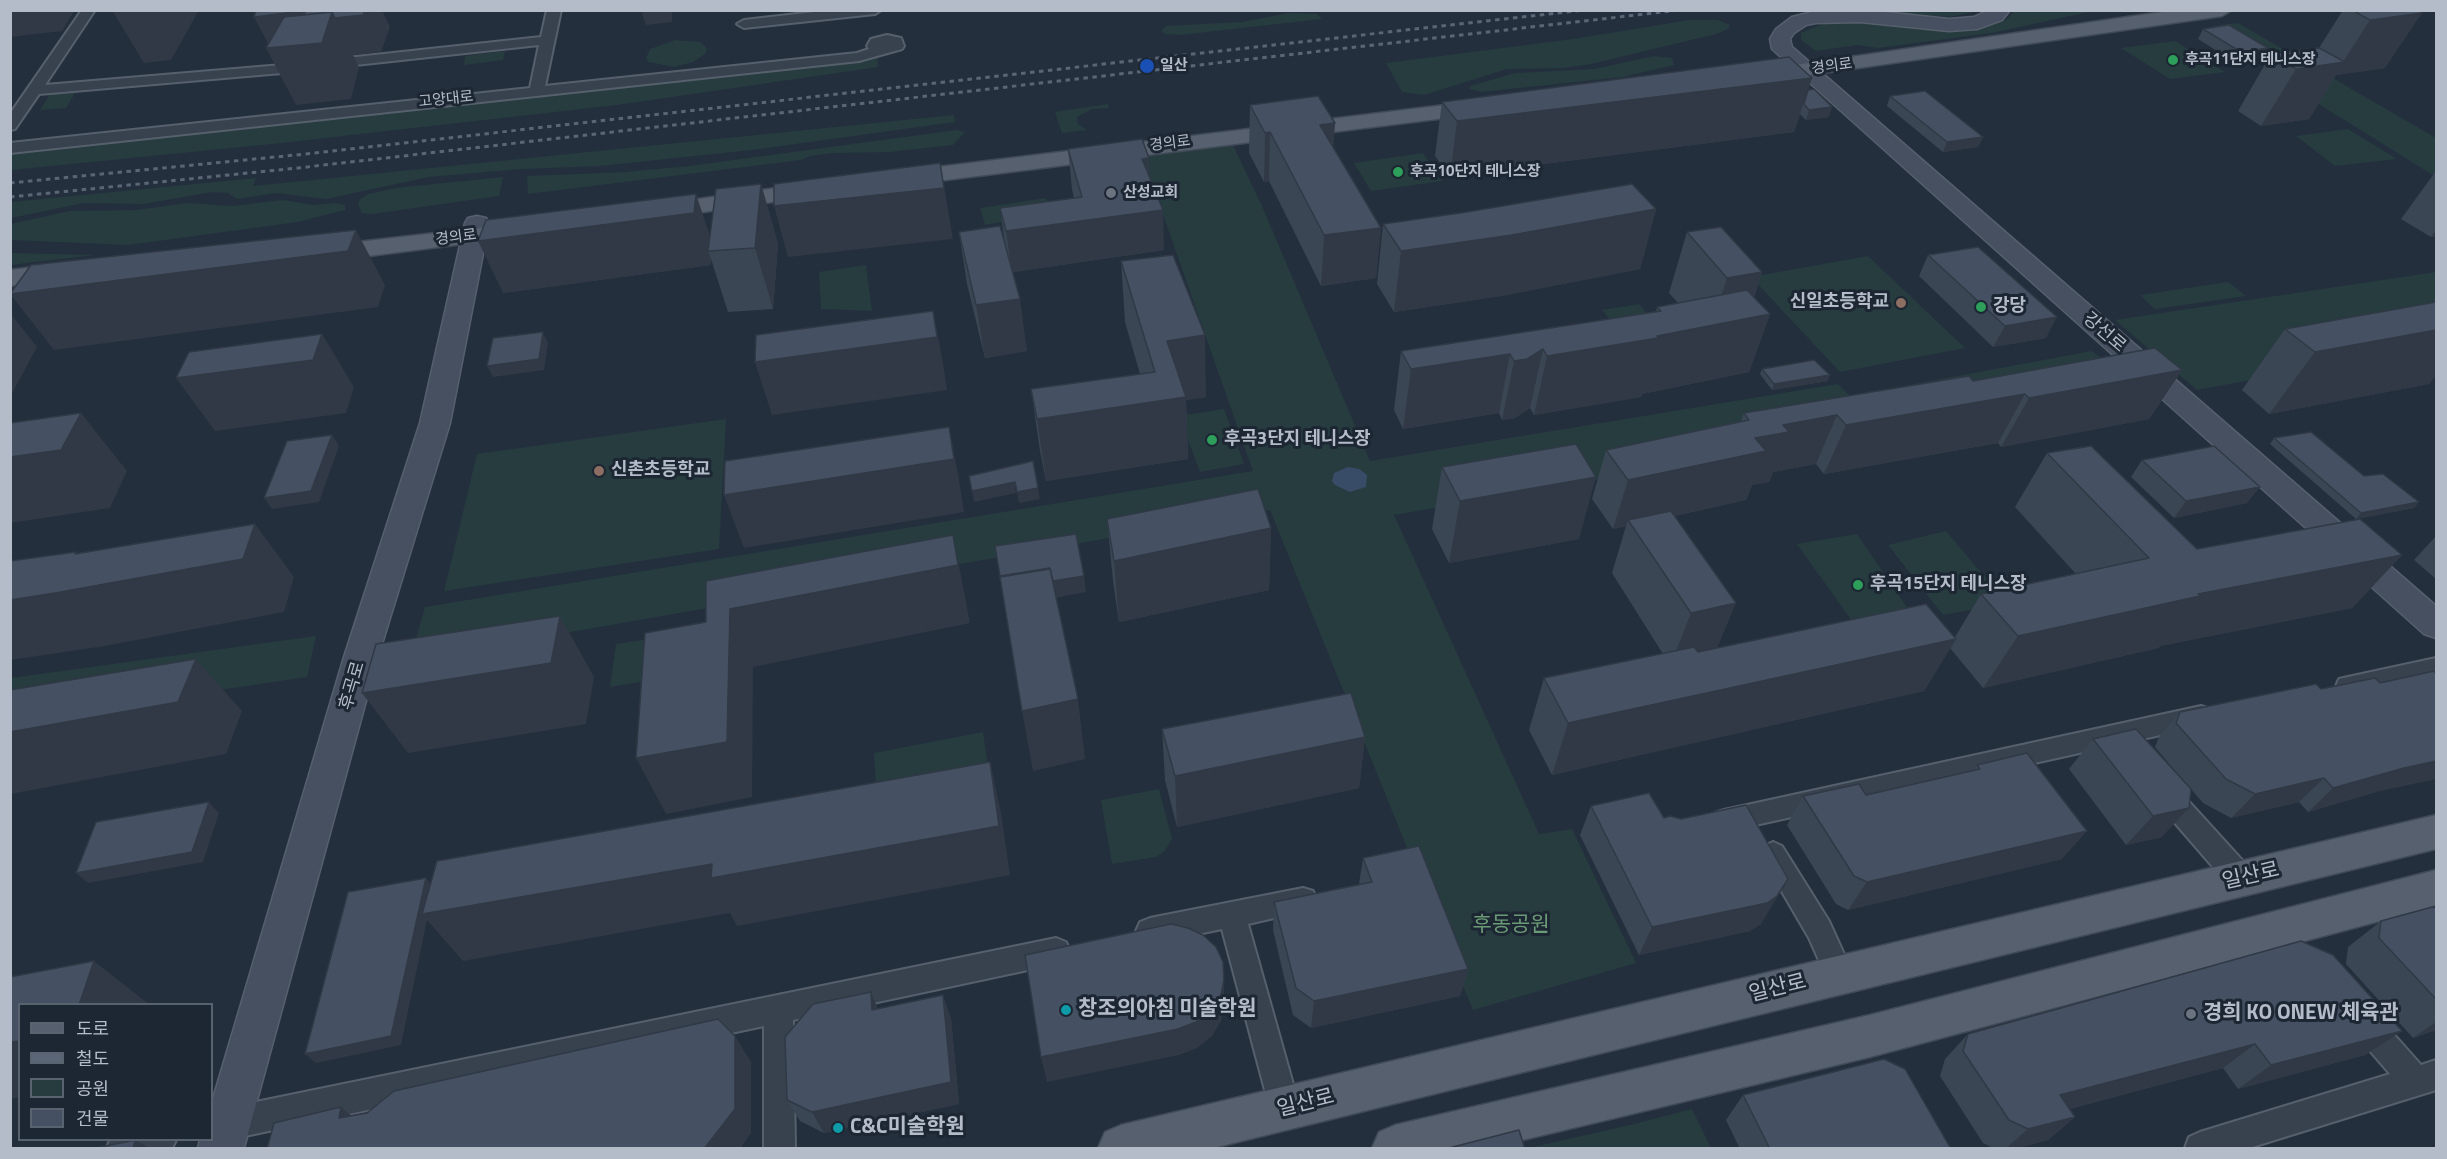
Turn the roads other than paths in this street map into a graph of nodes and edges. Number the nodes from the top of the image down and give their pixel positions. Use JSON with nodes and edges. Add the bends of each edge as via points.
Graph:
{"nodes":[{"id":1,"x":89,"y":10,"type":"edge"},
{"id":2,"x":555,"y":10,"type":"edge"},
{"id":3,"x":875,"y":10,"type":"edge"},
{"id":4,"x":887,"y":10,"type":"edge"},
{"id":5,"x":2000,"y":10,"type":"edge"},
{"id":6,"x":2168,"y":10,"type":"edge"},
{"id":7,"x":2222,"y":10,"type":"edge"},
{"id":8,"x":744,"y":24,"type":"dead end"},
{"id":9,"x":548,"y":40,"type":"junction"},
{"id":10,"x":1804,"y":67,"type":"junction"},
{"id":11,"x":1741,"y":75,"type":"edge"},
{"id":12,"x":36,"y":90,"type":"junction"},
{"id":13,"x":537,"y":90,"type":"junction"},
{"id":14,"x":1508,"y":103,"type":"edge"},
{"id":15,"x":10,"y":126,"type":"edge"},
{"id":16,"x":10,"y":148,"type":"edge"},
{"id":17,"x":870,"y":179,"type":"edge"},
{"id":18,"x":835,"y":183,"type":"edge"},
{"id":19,"x":636,"y":209,"type":"edge"},
{"id":20,"x":543,"y":221,"type":"edge"},
{"id":21,"x":476,"y":230,"type":"junction"},
{"id":22,"x":302,"y":250,"type":"edge"},
{"id":23,"x":10,"y":278,"type":"edge"},
{"id":24,"x":10,"y":288,"type":"edge"},
{"id":25,"x":2436,"y":625,"type":"edge"},
{"id":26,"x":2436,"y":667,"type":"edge"},
{"id":27,"x":2321,"y":691,"type":"edge"},
{"id":28,"x":2228,"y":711,"type":"edge"},
{"id":29,"x":2129,"y":752,"type":"junction"},
{"id":30,"x":1748,"y":815,"type":"junction"},
{"id":31,"x":1702,"y":826,"type":"edge"},
{"id":32,"x":2436,"y":832,"type":"edge"},
{"id":33,"x":2242,"y":880,"type":"junction"},
{"id":34,"x":2436,"y":888,"type":"edge"},
{"id":35,"x":1325,"y":895,"type":"edge"},
{"id":36,"x":1232,"y":915,"type":"junction"},
{"id":37,"x":1120,"y":938,"type":"edge"},
{"id":38,"x":1086,"y":944,"type":"edge"},
{"id":39,"x":1839,"y":974,"type":"junction"},
{"id":40,"x":2349,"y":1005,"type":"edge"},
{"id":41,"x":778,"y":1007,"type":"junction"},
{"id":42,"x":2426,"y":1078,"type":"edge"},
{"id":43,"x":1286,"y":1110,"type":"junction"},
{"id":44,"x":220,"y":1133,"type":"edge"},
{"id":45,"x":156,"y":1141,"type":"edge"},
{"id":46,"x":122,"y":1149,"type":"edge"},
{"id":47,"x":780,"y":1149,"type":"edge"},
{"id":48,"x":1120,"y":1149,"type":"edge"},
{"id":49,"x":1395,"y":1149,"type":"edge"},
{"id":50,"x":2200,"y":1149,"type":"edge"}],
"edges":[{"from":1,"to":12,"type":"street"},
{"from":2,"to":9,"type":"street"},
{"from":3,"to":8,"type":"street"},
{"from":4,"to":13,"type":"street","name":"고양대로","via":[[884,44],[859,57]]},
{"from":5,"to":10,"type":"street","name":"강선로","via":[[1995,16],[1977,22],[1949,25],[1842,15],[1807,19],[1791,25],[1780,39],[1782,49]]},
{"from":6,"to":10,"type":"main road","name":"경의로"},
{"from":7,"to":10,"type":"main road","name":"경의로"},
{"from":9,"to":12,"type":"street","via":[[282,69]]},
{"from":9,"to":13,"type":"street"},
{"from":10,"to":11,"type":"main road","name":"경의로"},
{"from":10,"to":25,"type":"street","name":"강선로"},
{"from":12,"to":15,"type":"street"},
{"from":13,"to":16,"type":"street","name":"고양대로"},
{"from":14,"to":17,"type":"main road","name":"경의로"},
{"from":18,"to":19,"type":"main road"},
{"from":20,"to":21,"type":"main road","name":"경의로"},
{"from":21,"to":22,"type":"main road","name":"경의로"},
{"from":21,"to":44,"type":"street","name":"후곡로","via":[[435,423]]},
{"from":23,"to":24,"type":"main road","via":[[91,273]]},
{"from":26,"to":27,"type":"street"},
{"from":28,"to":29,"type":"street"},
{"from":29,"to":30,"type":"street"},
{"from":29,"to":33,"type":"street"},
{"from":30,"to":31,"type":"street"},
{"from":30,"to":39,"type":"street","via":[[1819,930]]},
{"from":32,"to":33,"type":"main road","name":"일산로"},
{"from":33,"to":39,"type":"main road","name":"일산로"},
{"from":34,"to":49,"type":"main road","via":[[2294,942],[1876,1048]]},
{"from":35,"to":36,"type":"street"},
{"from":36,"to":37,"type":"street"},
{"from":36,"to":43,"type":"street"},
{"from":38,"to":41,"type":"street"},
{"from":39,"to":43,"type":"main road","name":"일산로"},
{"from":40,"to":42,"type":"street"},
{"from":41,"to":44,"type":"street"},
{"from":41,"to":47,"type":"street"},
{"from":42,"to":50,"type":"street"},
{"from":43,"to":48,"type":"main road","name":"일산로"},
{"from":45,"to":46,"type":"street"}]}
